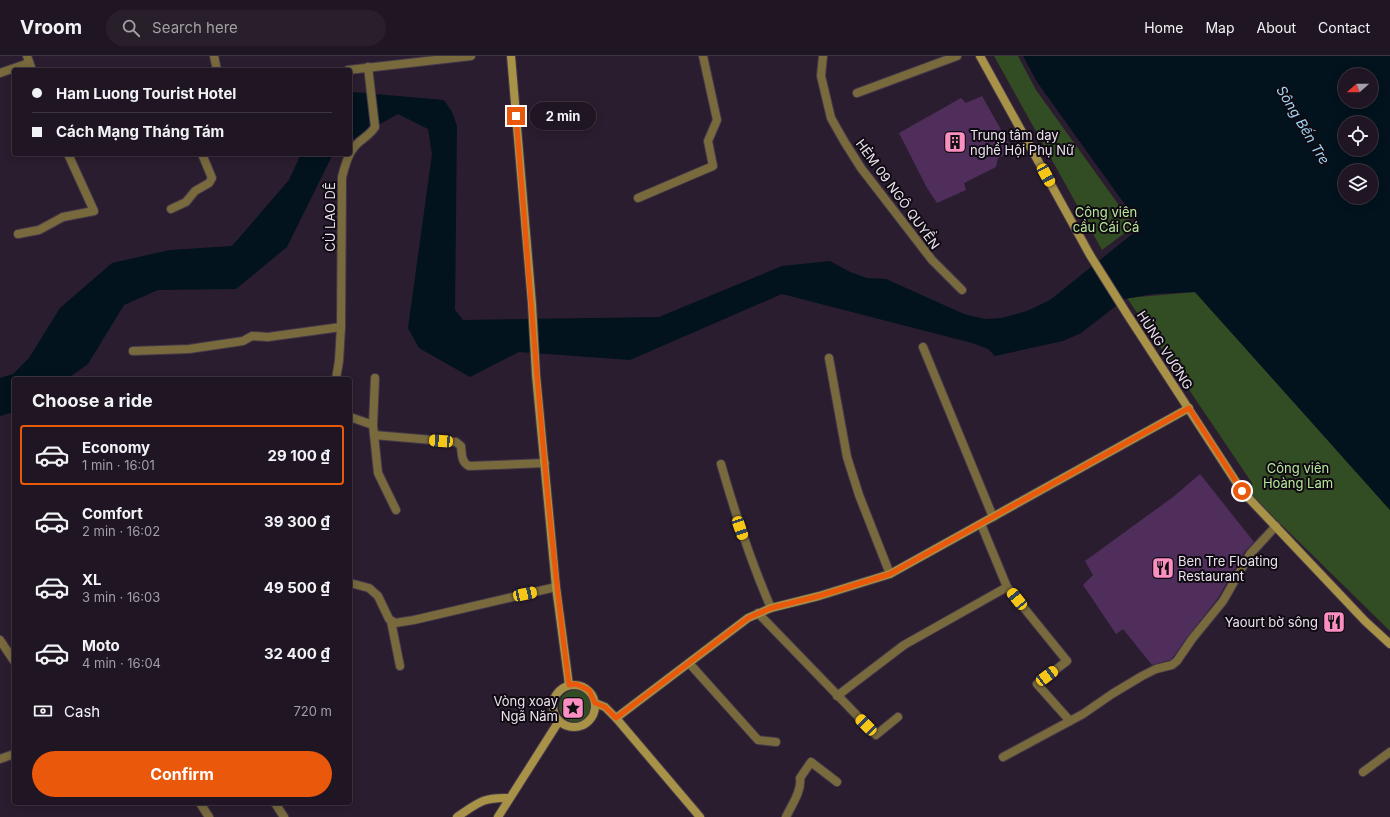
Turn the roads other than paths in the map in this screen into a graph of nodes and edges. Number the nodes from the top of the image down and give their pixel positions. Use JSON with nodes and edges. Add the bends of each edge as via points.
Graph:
{"nodes":[{"id":1,"x":214,"y":56,"type":"edge"},
{"id":2,"x":471,"y":56,"type":"edge"},
{"id":3,"x":511,"y":56,"type":"edge"},
{"id":4,"x":703,"y":56,"type":"edge"},
{"id":5,"x":823,"y":56,"type":"edge"},
{"id":6,"x":957,"y":56,"type":"edge"},
{"id":7,"x":980,"y":56,"type":"edge"},
{"id":8,"x":29,"y":63,"type":"edge"},
{"id":9,"x":368,"y":67,"type":"junction"},
{"id":10,"x":14,"y":68,"type":"edge"},
{"id":11,"x":217,"y":68,"type":"edge"},
{"id":12,"x":12,"y":69,"type":"edge"},
{"id":13,"x":352,"y":69,"type":"edge"},
{"id":14,"x":0,"y":73,"type":"edge"},
{"id":15,"x":857,"y":93,"type":"dead end"},
{"id":16,"x":352,"y":152,"type":"edge"},
{"id":17,"x":69,"y":156,"type":"edge"},
{"id":18,"x":203,"y":156,"type":"edge"},
{"id":19,"x":350,"y":156,"type":"edge"},
{"id":20,"x":638,"y":198,"type":"dead end"},
{"id":21,"x":171,"y":209,"type":"dead end"},
{"id":22,"x":18,"y":234,"type":"dead end"},
{"id":23,"x":962,"y":290,"type":"dead end"},
{"id":24,"x":341,"y":327,"type":"junction"},
{"id":25,"x":923,"y":346,"type":"dead end"},
{"id":26,"x":133,"y":350,"type":"dead end"},
{"id":27,"x":829,"y":358,"type":"dead end"},
{"id":28,"x":336,"y":377,"type":"edge"},
{"id":29,"x":374,"y":378,"type":"dead end"},
{"id":30,"x":1189,"y":408,"type":"junction"},
{"id":31,"x":352,"y":418,"type":"edge"},
{"id":32,"x":373,"y":425,"type":"junction"},
{"id":33,"x":374,"y":436,"type":"junction"},
{"id":34,"x":545,"y":463,"type":"junction"},
{"id":35,"x":721,"y":464,"type":"dead end"},
{"id":36,"x":396,"y":510,"type":"dead end"},
{"id":37,"x":993,"y":517,"type":"junction"},
{"id":38,"x":981,"y":524,"type":"junction"},
{"id":39,"x":1276,"y":526,"type":"junction"},
{"id":40,"x":890,"y":574,"type":"junction"},
{"id":41,"x":352,"y":584,"type":"edge"},
{"id":42,"x":556,"y":587,"type":"junction"},
{"id":43,"x":1007,"y":587,"type":"junction"},
{"id":44,"x":771,"y":608,"type":"junction"},
{"id":45,"x":758,"y":614,"type":"junction"},
{"id":46,"x":392,"y":621,"type":"junction"},
{"id":47,"x":0,"y":640,"type":"edge"},
{"id":48,"x":1390,"y":644,"type":"edge"},
{"id":49,"x":4,"y":654,"type":"edge"},
{"id":50,"x":689,"y":663,"type":"junction"},
{"id":51,"x":400,"y":666,"type":"dead end"},
{"id":52,"x":569,"y":685,"type":"junction"},
{"id":53,"x":837,"y":696,"type":"junction"},
{"id":54,"x":595,"y":703,"type":"junction"},
{"id":55,"x":898,"y":717,"type":"dead end"},
{"id":56,"x":616,"y":718,"type":"junction"},
{"id":57,"x":559,"y":721,"type":"junction"},
{"id":58,"x":1070,"y":721,"type":"junction"},
{"id":59,"x":776,"y":742,"type":"dead end"},
{"id":60,"x":1390,"y":752,"type":"edge"},
{"id":61,"x":12,"y":755,"type":"edge"},
{"id":62,"x":1003,"y":757,"type":"dead end"},
{"id":63,"x":0,"y":759,"type":"edge"},
{"id":64,"x":1363,"y":772,"type":"dead end"},
{"id":65,"x":837,"y":782,"type":"dead end"},
{"id":66,"x":508,"y":798,"type":"junction"},
{"id":67,"x":201,"y":805,"type":"edge"},
{"id":68,"x":276,"y":805,"type":"edge"},
{"id":69,"x":209,"y":817,"type":"edge"},
{"id":70,"x":284,"y":817,"type":"edge"},
{"id":71,"x":457,"y":817,"type":"edge"},
{"id":72,"x":498,"y":817,"type":"edge"},
{"id":73,"x":700,"y":817,"type":"edge"},
{"id":74,"x":786,"y":817,"type":"edge"}],
"edges":[{"from":1,"to":11,"type":"street"},
{"from":2,"to":9,"type":"street"},
{"from":3,"to":34,"type":"street"},
{"from":4,"to":20,"type":"street","via":[[717,120],[708,141],[713,166]]},
{"from":5,"to":23,"type":"street","name":"HẺM 09 NGÔ QUYỀN","via":[[822,76],[831,118],[860,168],[932,260]]},
{"from":6,"to":15,"type":"street"},
{"from":7,"to":30,"type":"street","name":"HÙNG VƯƠNG","via":[[1090,255]]},
{"from":8,"to":10,"type":"street"},
{"from":9,"to":13,"type":"street"},
{"from":9,"to":16,"type":"street","name":"CÙ LAO DÊ","via":[[375,127]]},
{"from":12,"to":14,"type":"street"},
{"from":17,"to":22,"type":"street","via":[[94,211],[63,217],[39,230]]},
{"from":18,"to":21,"type":"street","via":[[212,178],[209,183],[195,191],[186,202]]},
{"from":19,"to":24,"type":"street","name":"CÙ LAO DÊ","via":[[342,177]]},
{"from":24,"to":26,"type":"street","via":[[268,337],[252,336],[243,341],[189,349]]},
{"from":24,"to":28,"type":"street","name":"CÙ LAO DÊ"},
{"from":25,"to":37,"type":"street"},
{"from":27,"to":40,"type":"street","via":[[847,457]]},
{"from":29,"to":32,"type":"street"},
{"from":30,"to":37,"type":"street"},
{"from":30,"to":39,"type":"street","name":"HÙNG VƯƠNG","via":[[1242,491]]},
{"from":31,"to":32,"type":"street"},
{"from":32,"to":33,"type":"street"},
{"from":33,"to":34,"type":"street","via":[[456,442],[461,446],[464,464],[469,466]]},
{"from":33,"to":36,"type":"street","via":[[378,473]]},
{"from":34,"to":42,"type":"street"},
{"from":35,"to":44,"type":"street","via":[[735,516]]},
{"from":37,"to":38,"type":"street"},
{"from":38,"to":40,"type":"street"},
{"from":38,"to":43,"type":"street"},
{"from":39,"to":48,"type":"street","name":"HÙNG VƯƠNG"},
{"from":39,"to":58,"type":"street","via":[[1250,554],[1223,602],[1177,661],[1142,676]]},
{"from":40,"to":44,"type":"street"},
{"from":41,"to":46,"type":"street","via":[[369,588],[378,596]]},
{"from":42,"to":46,"type":"street","via":[[414,620],[395,623]]},
{"from":42,"to":52,"type":"street"},
{"from":43,"to":53,"type":"street","via":[[904,646]]},
{"from":43,"to":58,"type":"street","via":[[1067,661],[1037,684]]},
{"from":44,"to":45,"type":"street"},
{"from":45,"to":50,"type":"street","via":[[748,618]]},
{"from":45,"to":53,"type":"street"},
{"from":46,"to":51,"type":"street"},
{"from":47,"to":49,"type":"street"},
{"from":50,"to":56,"type":"street"},
{"from":50,"to":59,"type":"street","via":[[758,740]]},
{"from":52,"to":54,"type":"street","via":[[576,684],[589,690]]},
{"from":52,"to":57,"type":"street","via":[[562,688],[553,700],[554,715]]},
{"from":53,"to":55,"type":"street","via":[[876,735]]},
{"from":54,"to":56,"type":"street","via":[[605,707]]},
{"from":54,"to":57,"type":"street","via":[[593,716],[584,726],[571,727]]},
{"from":56,"to":73,"type":"street"},
{"from":57,"to":66,"type":"street"},
{"from":58,"to":62,"type":"street"},
{"from":60,"to":64,"type":"street"},
{"from":61,"to":63,"type":"street"},
{"from":65,"to":74,"type":"street","via":[[811,762],[800,778],[798,793]]},
{"from":66,"to":71,"type":"street","via":[[494,797],[483,800]]},
{"from":66,"to":72,"type":"street"},
{"from":67,"to":69,"type":"street"},
{"from":68,"to":70,"type":"street"}]}
